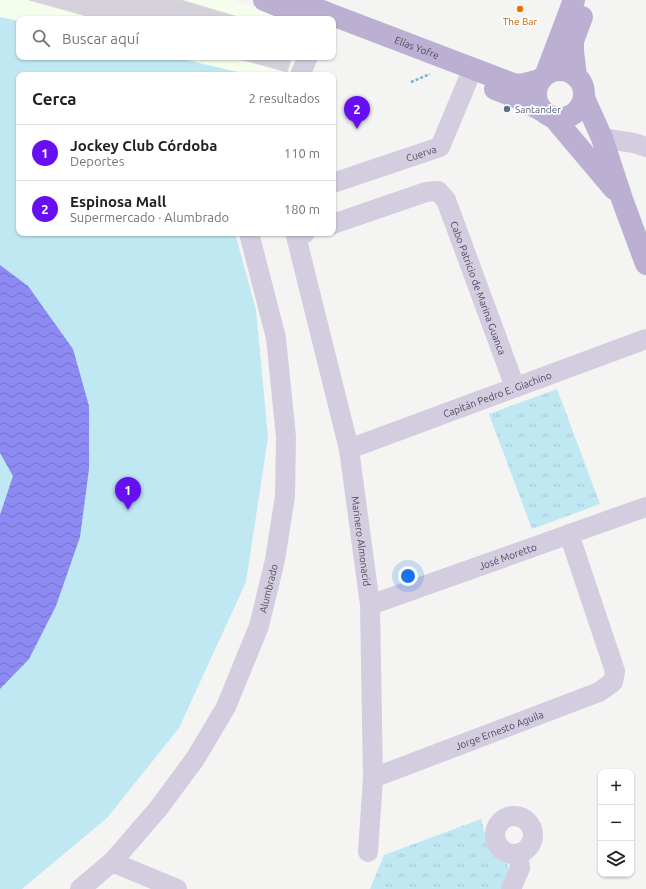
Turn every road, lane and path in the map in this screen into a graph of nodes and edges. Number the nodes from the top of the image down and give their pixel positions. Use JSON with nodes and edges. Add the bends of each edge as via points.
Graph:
{"nodes":[{"id":1,"x":264,"y":0,"type":"edge"},
{"id":2,"x":296,"y":0,"type":"edge"},
{"id":3,"x":574,"y":0,"type":"edge"},
{"id":4,"x":589,"y":0,"type":"edge"},
{"id":5,"x":315,"y":16,"type":"edge"},
{"id":6,"x":320,"y":16,"type":"edge"},
{"id":7,"x":336,"y":23,"type":"edge"},
{"id":8,"x":336,"y":24,"type":"edge"},
{"id":9,"x":307,"y":60,"type":"edge"},
{"id":10,"x":441,"y":69,"type":"junction"},
{"id":11,"x":301,"y":72,"type":"edge"},
{"id":12,"x":576,"y":76,"type":"junction"},
{"id":13,"x":543,"y":77,"type":"junction"},
{"id":14,"x":468,"y":80,"type":"junction"},
{"id":15,"x":410,"y":82,"type":"dead end"},
{"id":16,"x":584,"y":98,"type":"junction"},
{"id":17,"x":548,"y":114,"type":"junction"},
{"id":18,"x":602,"y":138,"type":"junction"},
{"id":19,"x":646,"y":147,"type":"edge"},
{"id":20,"x":336,"y":182,"type":"edge"},
{"id":21,"x":622,"y":199,"type":"junction"},
{"id":22,"x":336,"y":223,"type":"edge"},
{"id":23,"x":250,"y":236,"type":"edge"},
{"id":24,"x":301,"y":236,"type":"edge"},
{"id":25,"x":646,"y":264,"type":"edge"},
{"id":26,"x":646,"y":339,"type":"edge"},
{"id":27,"x":515,"y":387,"type":"junction"},
{"id":28,"x":349,"y":449,"type":"junction"},
{"id":29,"x":646,"y":507,"type":"edge"},
{"id":30,"x":569,"y":534,"type":"junction"},
{"id":31,"x":370,"y":605,"type":"junction"},
{"id":32,"x":373,"y":778,"type":"junction"},
{"id":33,"x":368,"y":852,"type":"dead end"},
{"id":34,"x":518,"y":854,"type":"dead end"},
{"id":35,"x":112,"y":862,"type":"junction"},
{"id":36,"x":80,"y":889,"type":"edge"},
{"id":37,"x":177,"y":889,"type":"edge"},
{"id":38,"x":511,"y":889,"type":"edge"}],
"edges":[{"from":1,"to":5,"type":"main road","name":"Elías Yofre"},
{"from":2,"to":6,"type":"main road","name":"Elías Yofre"},
{"from":3,"to":13,"type":"main road"},
{"from":4,"to":12,"type":"main road","via":[[573,41]]},
{"from":7,"to":13,"type":"main road","name":"Elías Yofre","via":[[513,84],[521,85]]},
{"from":8,"to":10,"type":"main road","name":"Elías Yofre"},
{"from":9,"to":11,"type":"street"},
{"from":10,"to":14,"type":"main road","name":"Elías Yofre"},
{"from":10,"to":15,"type":"path"},
{"from":12,"to":13,"type":"main road","via":[[561,70]]},
{"from":12,"to":16,"type":"main road","via":[[584,90]]},
{"from":13,"to":17,"type":"main road","via":[[536,87],[537,103]]},
{"from":14,"to":17,"type":"main road","name":"Elías Yofre","via":[[518,98]]},
{"from":14,"to":20,"type":"street","name":"Cuerva","via":[[440,147]]},
{"from":16,"to":17,"type":"main road","via":[[582,106],[570,116],[562,118]]},
{"from":16,"to":18,"type":"main road"},
{"from":17,"to":21,"type":"main road"},
{"from":18,"to":19,"type":"street","via":[[634,142]]},
{"from":18,"to":21,"type":"main road"},
{"from":21,"to":25,"type":"main road"},
{"from":22,"to":27,"type":"street","name":"Cabo Patricio de Marina Guanca","via":[[426,192],[438,191],[446,200]]},
{"from":23,"to":35,"type":"street","name":"Alumbrado","via":[[276,338],[286,437],[285,496],[275,560],[258,626],[226,707],[195,759],[158,809]]},
{"from":24,"to":28,"type":"street","name":"Marinero Almonacid"},
{"from":26,"to":27,"type":"street","name":"Capitán Pedro E. Giachino"},
{"from":27,"to":28,"type":"street","name":"Capitán Pedro E. Giachino"},
{"from":28,"to":31,"type":"street","name":"Marinero Almonacid"},
{"from":29,"to":30,"type":"street","name":"José Moretto"},
{"from":30,"to":31,"type":"street","name":"José Moretto"},
{"from":30,"to":32,"type":"street","name":"Jorge Ernesto Aguila","via":[[615,671],[613,682],[599,692]]},
{"from":31,"to":32,"type":"street","name":"Marinero Almonacid"},
{"from":32,"to":33,"type":"street","name":"Marinero Almonacid"},
{"from":34,"to":38,"type":"street","via":[[520,868]]},
{"from":35,"to":36,"type":"street","name":"Alumbrado"},
{"from":35,"to":37,"type":"street"}]}
